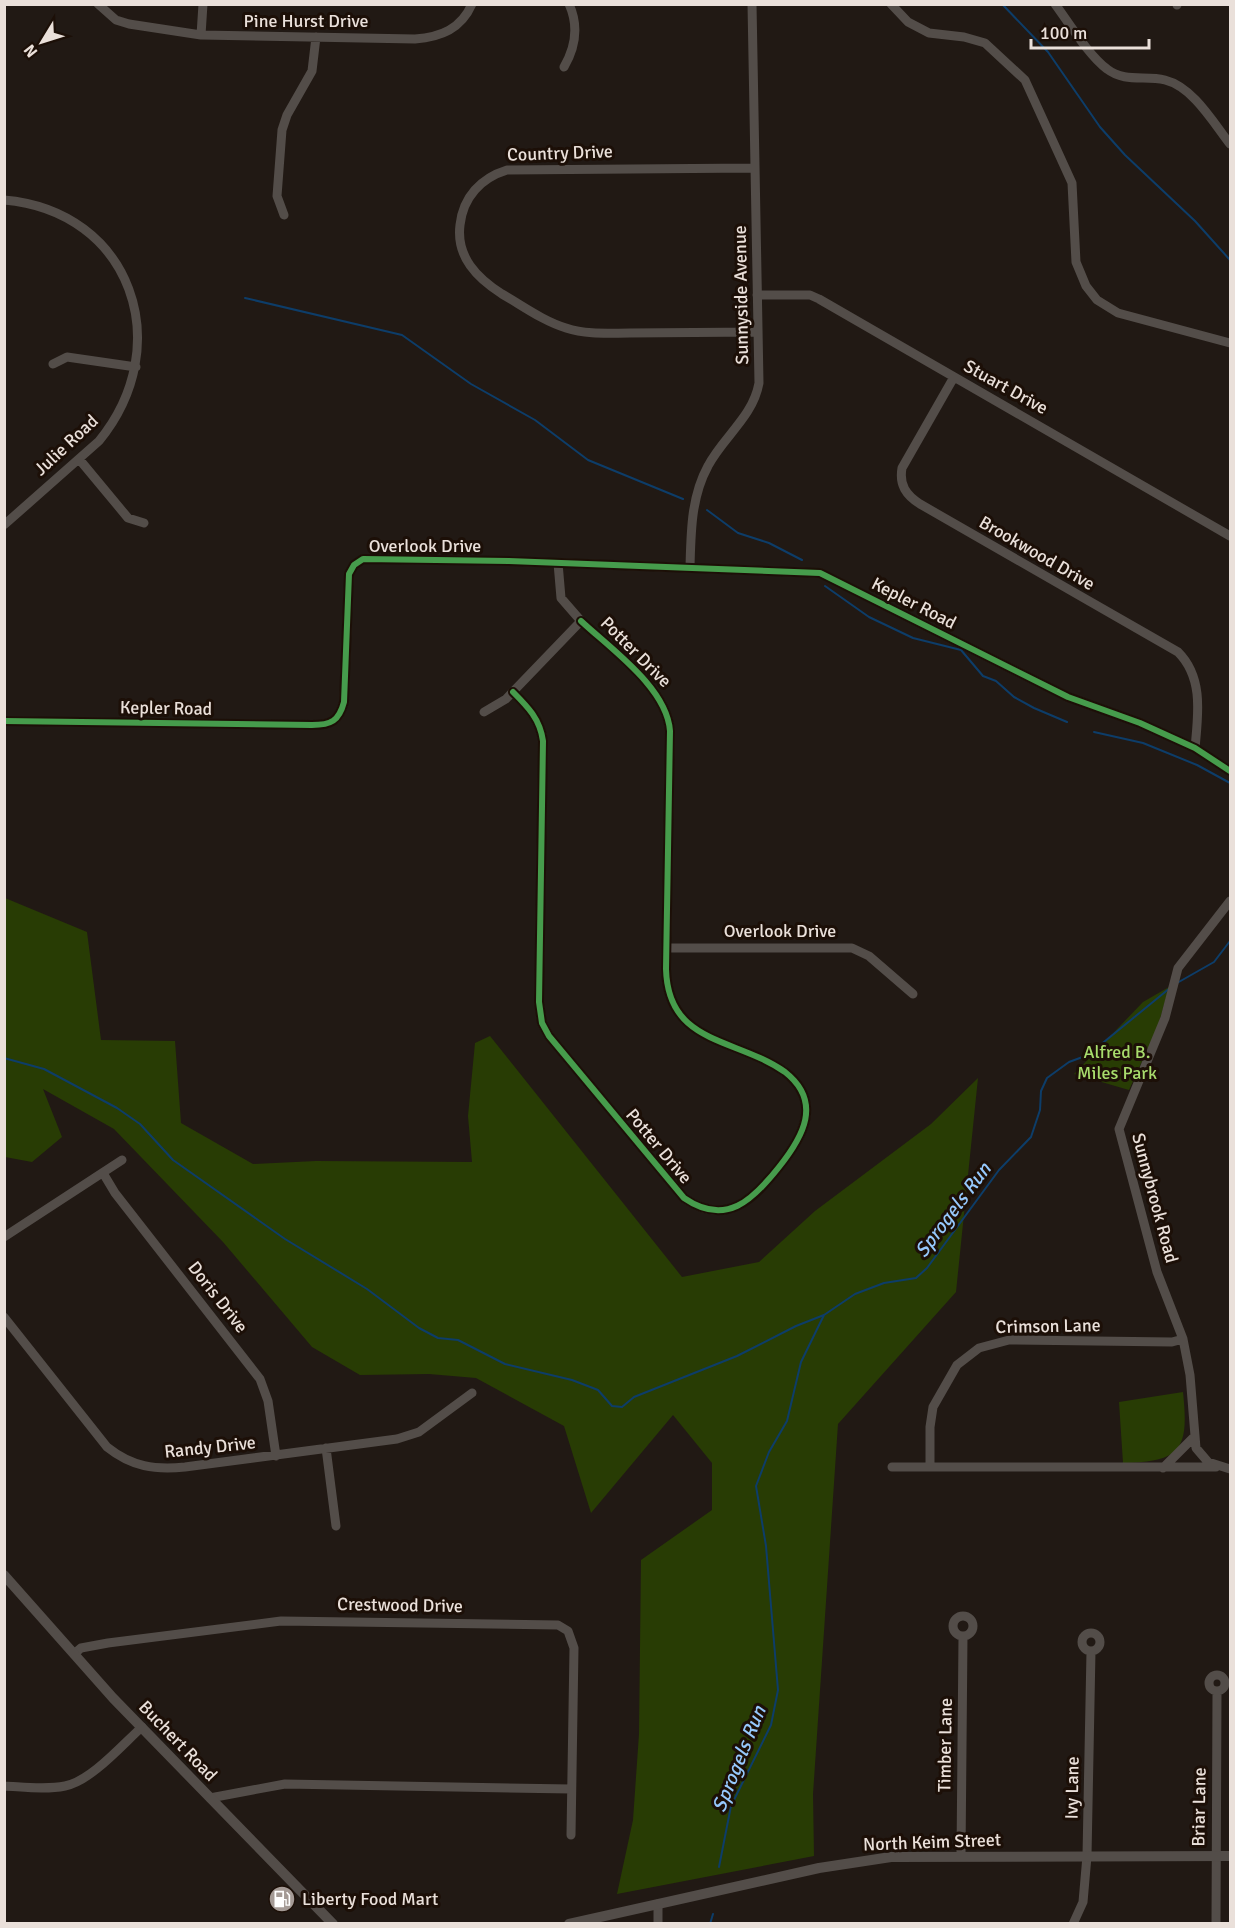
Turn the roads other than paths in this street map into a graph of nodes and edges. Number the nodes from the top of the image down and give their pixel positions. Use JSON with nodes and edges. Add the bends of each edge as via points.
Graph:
{"nodes":[{"id":1,"x":98,"y":4,"type":"edge"},
{"id":2,"x":203,"y":4,"type":"edge"},
{"id":3,"x":472,"y":4,"type":"edge"},
{"id":4,"x":569,"y":4,"type":"edge"},
{"id":5,"x":752,"y":4,"type":"edge"},
{"id":6,"x":891,"y":4,"type":"edge"},
{"id":7,"x":1055,"y":4,"type":"edge"},
{"id":8,"x":201,"y":35,"type":"junction"},
{"id":9,"x":316,"y":37,"type":"junction"},
{"id":10,"x":564,"y":67,"type":"dead end"},
{"id":11,"x":1230,"y":144,"type":"edge"},
{"id":12,"x":754,"y":168,"type":"junction"},
{"id":13,"x":4,"y":200,"type":"edge"},
{"id":14,"x":284,"y":215,"type":"dead end"},
{"id":15,"x":757,"y":295,"type":"junction"},
{"id":16,"x":758,"y":332,"type":"junction"},
{"id":17,"x":1230,"y":343,"type":"edge"},
{"id":18,"x":53,"y":364,"type":"dead end"},
{"id":19,"x":135,"y":367,"type":"junction"},
{"id":20,"x":954,"y":377,"type":"junction"},
{"id":21,"x":79,"y":459,"type":"junction"},
{"id":22,"x":144,"y":523,"type":"dead end"},
{"id":23,"x":4,"y":525,"type":"edge"},
{"id":24,"x":1230,"y":536,"type":"edge"},
{"id":25,"x":558,"y":563,"type":"junction"},
{"id":26,"x":690,"y":567,"type":"junction"},
{"id":27,"x":581,"y":621,"type":"junction"},
{"id":28,"x":513,"y":692,"type":"junction"},
{"id":29,"x":484,"y":712,"type":"dead end"},
{"id":30,"x":4,"y":721,"type":"edge"},
{"id":31,"x":328,"y":724,"type":"joint"},
{"id":32,"x":1195,"y":748,"type":"junction"},
{"id":33,"x":1230,"y":771,"type":"edge"},
{"id":34,"x":1230,"y":901,"type":"edge"},
{"id":35,"x":667,"y":948,"type":"junction"},
{"id":36,"x":913,"y":994,"type":"dead end"},
{"id":37,"x":122,"y":1160,"type":"dead end"},
{"id":38,"x":102,"y":1173,"type":"junction"},
{"id":39,"x":4,"y":1237,"type":"edge"},
{"id":40,"x":4,"y":1317,"type":"edge"},
{"id":41,"x":1183,"y":1339,"type":"junction"},
{"id":42,"x":472,"y":1393,"type":"dead end"},
{"id":43,"x":1193,"y":1438,"type":"junction"},
{"id":44,"x":326,"y":1448,"type":"junction"},
{"id":45,"x":276,"y":1456,"type":"junction"},
{"id":46,"x":930,"y":1466,"type":"junction"},
{"id":47,"x":892,"y":1467,"type":"dead end"},
{"id":48,"x":1218,"y":1467,"type":"junction"},
{"id":49,"x":1163,"y":1468,"type":"junction"},
{"id":50,"x":1230,"y":1469,"type":"edge"},
{"id":51,"x":336,"y":1526,"type":"dead end"},
{"id":52,"x":5,"y":1577,"type":"edge"},
{"id":53,"x":963,"y":1636,"type":"dead end"},
{"id":54,"x":1091,"y":1651,"type":"dead end"},
{"id":55,"x":74,"y":1654,"type":"junction"},
{"id":56,"x":1217,"y":1692,"type":"dead end"},
{"id":57,"x":141,"y":1727,"type":"junction"},
{"id":58,"x":4,"y":1786,"type":"edge"},
{"id":59,"x":571,"y":1789,"type":"junction"},
{"id":60,"x":210,"y":1798,"type":"junction"},
{"id":61,"x":571,"y":1835,"type":"dead end"},
{"id":62,"x":961,"y":1856,"type":"junction"},
{"id":63,"x":1087,"y":1856,"type":"junction"},
{"id":64,"x":1215,"y":1856,"type":"junction"},
{"id":65,"x":1230,"y":1856,"type":"edge"},
{"id":66,"x":658,"y":1904,"type":"junction"},
{"id":67,"x":333,"y":1923,"type":"edge"},
{"id":68,"x":569,"y":1923,"type":"edge"},
{"id":69,"x":658,"y":1923,"type":"edge"},
{"id":70,"x":1073,"y":1923,"type":"edge"},
{"id":71,"x":1216,"y":1923,"type":"edge"}],
"edges":[{"from":1,"to":8,"type":"street","name":"Pine Hurst Drive","via":[[116,20],[129,24]]},
{"from":2,"to":8,"type":"street"},
{"from":3,"to":9,"type":"street","name":"Pine Hurst Drive","via":[[463,20],[437,36]]},
{"from":4,"to":10,"type":"street","via":[[574,41]]},
{"from":5,"to":12,"type":"street","name":"Sunnyside Avenue"},
{"from":6,"to":17,"type":"street","via":[[908,22],[929,33],[985,43],[1025,80],[1072,183],[1076,262],[1097,300],[1118,314]]},
{"from":7,"to":11,"type":"street","via":[[1106,68],[1131,79],[1177,84]]},
{"from":8,"to":9,"type":"street","name":"Pine Hurst Drive"},
{"from":9,"to":14,"type":"street","via":[[312,71],[282,130],[277,196]]},
{"from":12,"to":15,"type":"street","name":"Sunnyside Avenue"},
{"from":12,"to":16,"type":"street","name":"Country Drive","via":[[507,170],[475,189],[463,210],[459,229],[465,258],[479,278],[559,326],[594,332]]},
{"from":13,"to":19,"type":"street","name":"Julie Road","via":[[41,206],[67,217],[84,227],[110,253],[135,308]]},
{"from":15,"to":16,"type":"street","name":"Sunnyside Avenue"},
{"from":15,"to":20,"type":"street","name":"Stuart Drive","via":[[819,298]]},
{"from":16,"to":26,"type":"street","name":"Sunnyside Avenue","via":[[757,392],[701,481],[692,519]]},
{"from":18,"to":19,"type":"street","via":[[67,357]]},
{"from":19,"to":21,"type":"street","name":"Julie Road","via":[[118,415],[99,441]]},
{"from":20,"to":24,"type":"street","name":"Stuart Drive"},
{"from":20,"to":32,"type":"street","name":"Brookwood Drive","via":[[902,468],[906,492],[929,510],[1178,652],[1195,679]]},
{"from":21,"to":22,"type":"street","via":[[128,518]]},
{"from":21,"to":23,"type":"street","name":"Julie Road"},
{"from":25,"to":26,"type":"street","name":"Kepler Road"},
{"from":25,"to":27,"type":"street","name":"Potter Drive","via":[[563,602]]},
{"from":25,"to":31,"type":"street","name":"Overlook Drive","via":[[394,558],[358,562],[351,568],[347,586],[344,702],[339,717]]},
{"from":26,"to":32,"type":"street","name":"Kepler Road","via":[[820,573],[1068,697]]},
{"from":27,"to":28,"type":"street"},
{"from":27,"to":35,"type":"street","name":"Potter Drive","via":[[655,691],[668,714]]},
{"from":28,"to":29,"type":"street"},
{"from":28,"to":35,"type":"street","name":"Potter Drive","via":[[536,718],[543,741],[539,1002],[542,1023],[678,1192],[695,1205],[728,1209],[756,1194],[797,1145],[805,1128],[804,1101],[796,1083],[785,1072],[683,1020],[667,993]]},
{"from":30,"to":31,"type":"street","name":"Kepler Road"},
{"from":32,"to":33,"type":"street","name":"Kepler Road"},
{"from":34,"to":41,"type":"street","name":"Sunnybrook Road","via":[[1182,960],[1155,1044],[1119,1129],[1157,1272]]},
{"from":35,"to":36,"type":"street","name":"Overlook Drive","via":[[852,948],[869,956]]},
{"from":37,"to":38,"type":"street"},
{"from":38,"to":39,"type":"street"},
{"from":38,"to":45,"type":"street","name":"Doris Drive","via":[[260,1380],[268,1401]]},
{"from":40,"to":45,"type":"street","name":"Randy Drive","via":[[96,1435],[129,1461],[158,1469]]},
{"from":41,"to":43,"type":"street","name":"Sunnybrook Road","via":[[1190,1375]]},
{"from":41,"to":46,"type":"street","name":"Crimson Lane","via":[[1009,1340],[985,1345],[957,1365],[933,1407]]},
{"from":42,"to":44,"type":"street","name":"Randy Drive","via":[[409,1436]]},
{"from":43,"to":48,"type":"street","via":[[1203,1459]]},
{"from":43,"to":49,"type":"street"},
{"from":44,"to":45,"type":"street","name":"Randy Drive"},
{"from":44,"to":51,"type":"street"},
{"from":46,"to":47,"type":"street"},
{"from":46,"to":49,"type":"street"},
{"from":48,"to":49,"type":"street"},
{"from":48,"to":50,"type":"street"},
{"from":52,"to":55,"type":"street","name":"Buchert Road"},
{"from":53,"to":62,"type":"street","name":"Timber Lane"},
{"from":54,"to":63,"type":"street","name":"Ivy Lane"},
{"from":55,"to":57,"type":"street","name":"Buchert Road"},
{"from":55,"to":59,"type":"street","name":"Crestwood Drive","via":[[81,1648],[108,1643],[281,1621],[558,1624],[568,1631],[574,1648]]},
{"from":56,"to":64,"type":"street","name":"Briar Lane"},
{"from":57,"to":58,"type":"street","via":[[74,1784]]},
{"from":57,"to":60,"type":"street","name":"Buchert Road"},
{"from":59,"to":60,"type":"street","via":[[285,1785]]},
{"from":59,"to":61,"type":"street","name":"Crestwood Drive"},
{"from":60,"to":67,"type":"street","name":"Buchert Road"},
{"from":62,"to":63,"type":"street","name":"North Keim Street"},
{"from":62,"to":66,"type":"street","name":"North Keim Street","via":[[855,1861]]},
{"from":63,"to":64,"type":"street","name":"North Keim Street"},
{"from":63,"to":70,"type":"street","name":"Ivy Lane","via":[[1083,1902]]},
{"from":64,"to":65,"type":"street","name":"North Keim Street"},
{"from":64,"to":71,"type":"street","name":"Briar Lane"},
{"from":66,"to":68,"type":"street","name":"North Keim Street"},
{"from":66,"to":69,"type":"street"}]}
